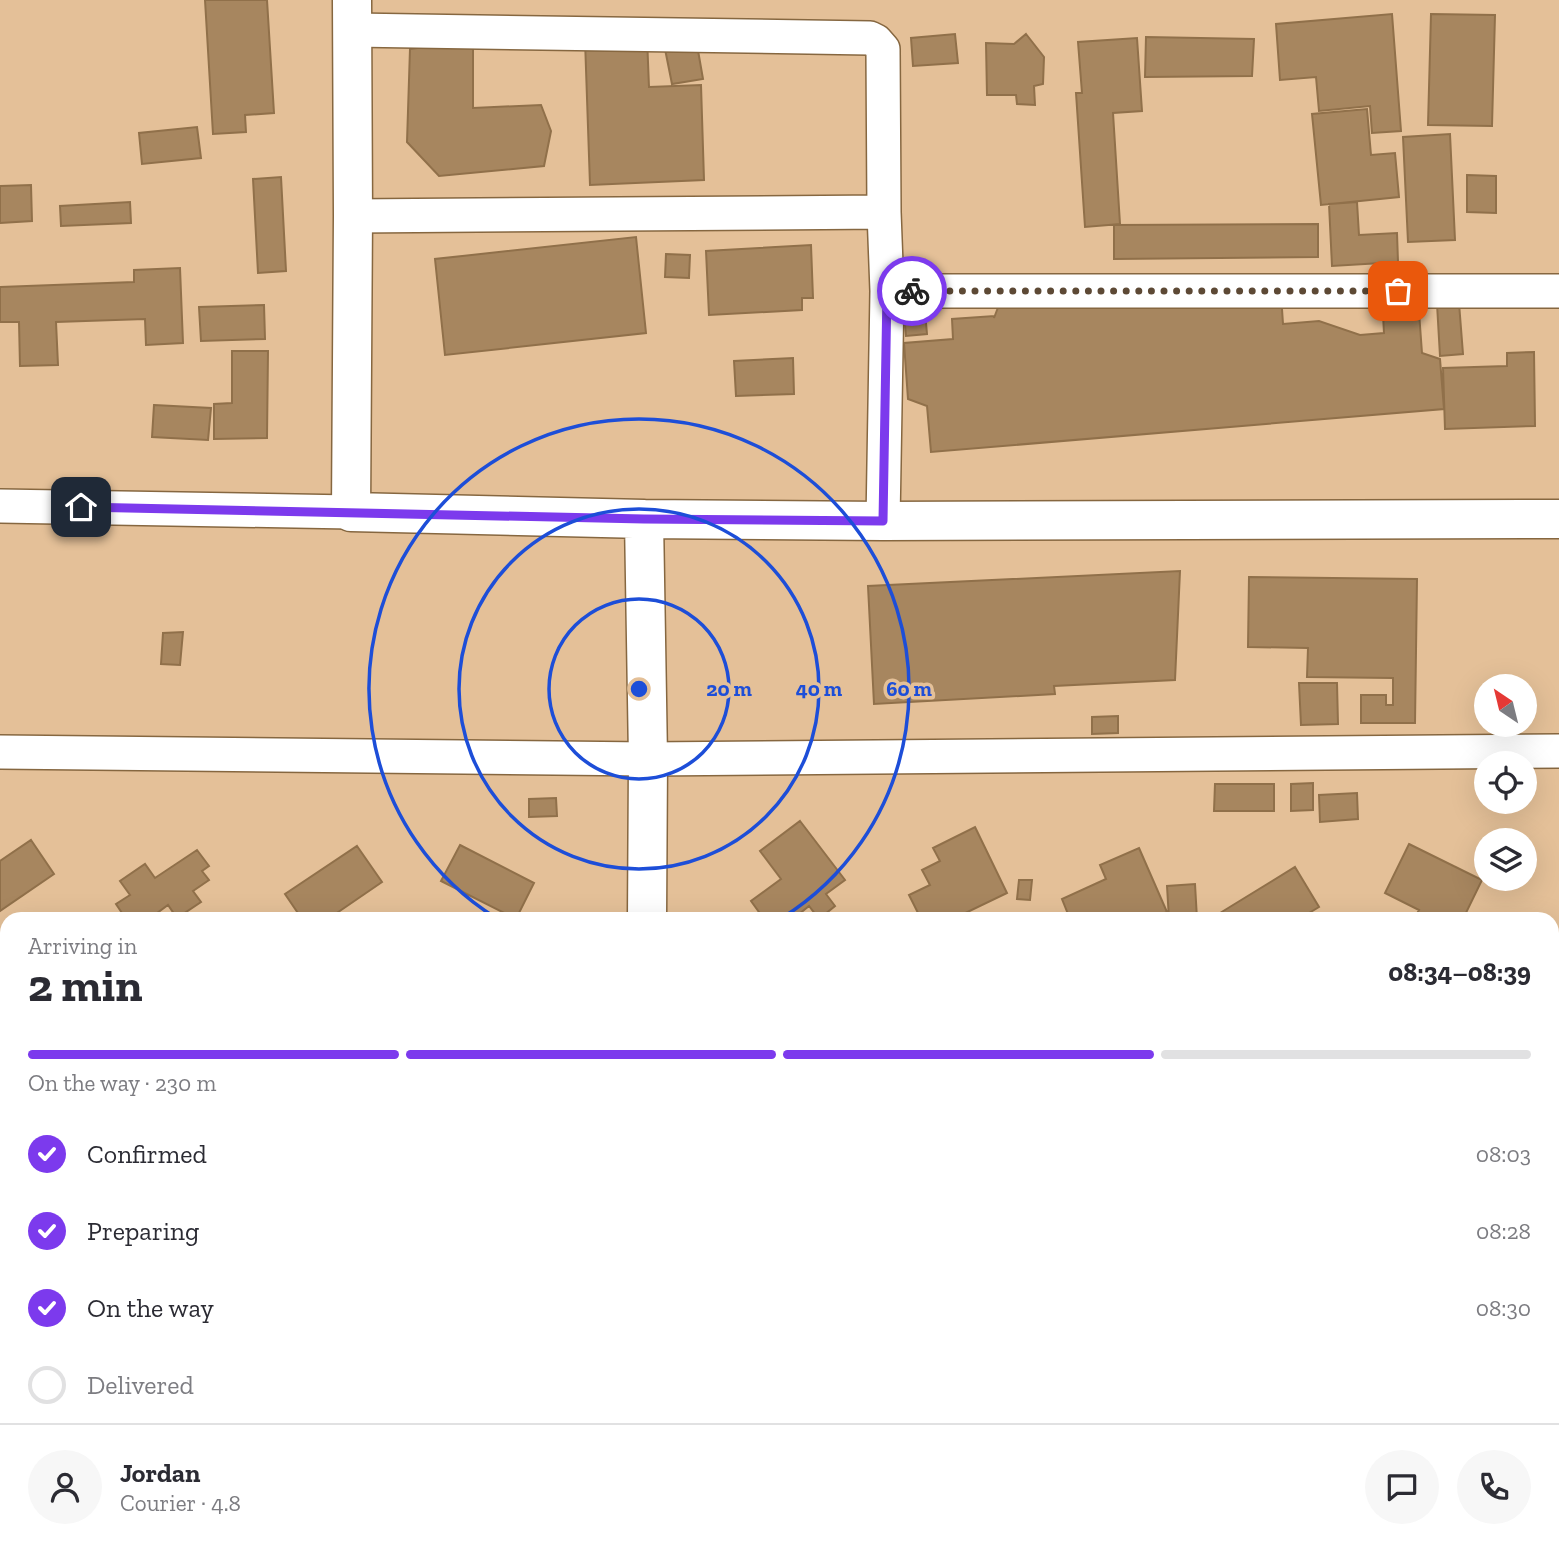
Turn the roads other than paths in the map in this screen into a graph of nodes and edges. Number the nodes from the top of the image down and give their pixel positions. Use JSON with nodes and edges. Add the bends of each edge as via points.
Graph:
{"nodes":[{"id":1,"x":352,"y":15,"type":"edge"},
{"id":2,"x":884,"y":212,"type":"junction"},
{"id":3,"x":353,"y":216,"type":"junction"},
{"id":4,"x":887,"y":291,"type":"junction"},
{"id":5,"x":1559,"y":291,"type":"edge"},
{"id":6,"x":0,"y":506,"type":"edge"},
{"id":7,"x":351,"y":512,"type":"junction"},
{"id":8,"x":644,"y":519,"type":"junction"},
{"id":9,"x":1559,"y":519,"type":"edge"},
{"id":10,"x":883,"y":521,"type":"junction"},
{"id":11,"x":1559,"y":751,"type":"edge"},
{"id":12,"x":0,"y":752,"type":"edge"},
{"id":13,"x":648,"y":759,"type":"junction"},
{"id":14,"x":647,"y":912,"type":"edge"}],
"edges":[{"from":1,"to":2,"type":"street","via":[[870,38],[883,49]]},
{"from":1,"to":3,"type":"street"},
{"from":2,"to":3,"type":"street"},
{"from":2,"to":4,"type":"street"},
{"from":3,"to":7,"type":"street"},
{"from":4,"to":5,"type":"street"},
{"from":4,"to":10,"type":"street"},
{"from":6,"to":7,"type":"street"},
{"from":7,"to":8,"type":"street"},
{"from":8,"to":10,"type":"street"},
{"from":8,"to":13,"type":"street"},
{"from":9,"to":10,"type":"street"},
{"from":11,"to":13,"type":"street"},
{"from":12,"to":13,"type":"street"},
{"from":13,"to":14,"type":"street"}]}
